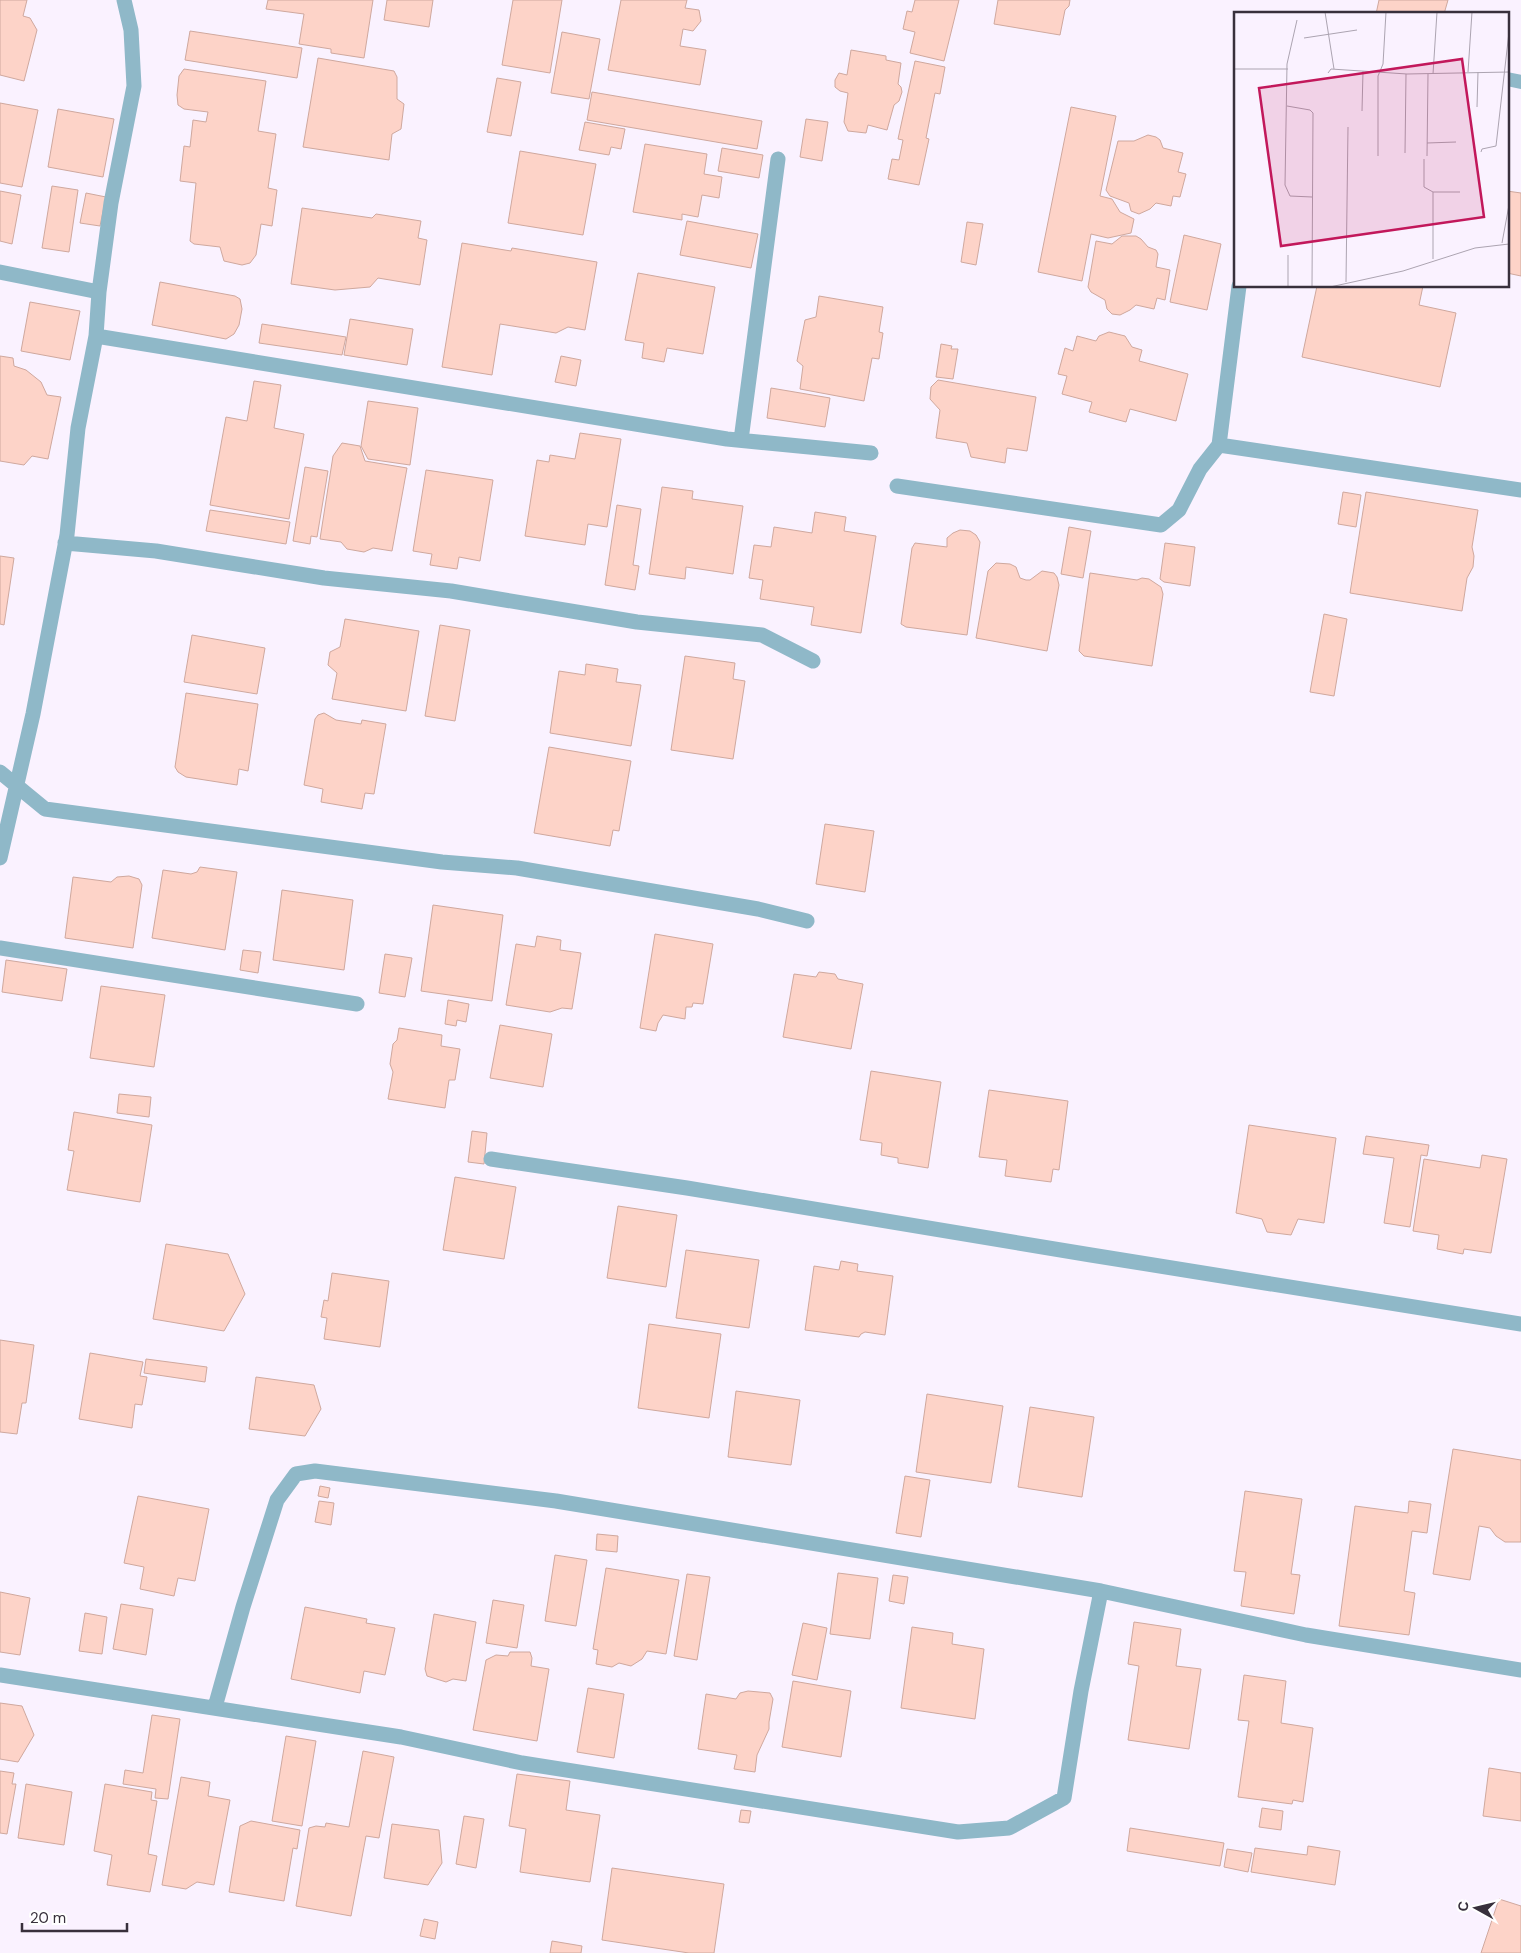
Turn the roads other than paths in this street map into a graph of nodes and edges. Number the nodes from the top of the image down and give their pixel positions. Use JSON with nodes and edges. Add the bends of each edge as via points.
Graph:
{"nodes":[{"id":1,"x":124,"y":0,"type":"edge"},
{"id":2,"x":1508,"y":79,"type":"edge"},
{"id":3,"x":1521,"y":82,"type":"edge"},
{"id":4,"x":778,"y":159,"type":"dead end"},
{"id":5,"x":0,"y":272,"type":"edge"},
{"id":6,"x":1239,"y":288,"type":"edge"},
{"id":7,"x":100,"y":292,"type":"junction"},
{"id":8,"x":96,"y":336,"type":"junction"},
{"id":9,"x":741,"y":440,"type":"junction"},
{"id":10,"x":1219,"y":445,"type":"junction"},
{"id":11,"x":870,"y":454,"type":"dead end"},
{"id":12,"x":897,"y":486,"type":"dead end"},
{"id":13,"x":1521,"y":490,"type":"edge"},
{"id":14,"x":65,"y":543,"type":"junction"},
{"id":15,"x":813,"y":662,"type":"dead end"},
{"id":16,"x":0,"y":772,"type":"edge"},
{"id":17,"x":16,"y":785,"type":"junction"},
{"id":18,"x":0,"y":858,"type":"edge"},
{"id":19,"x":807,"y":921,"type":"dead end"},
{"id":20,"x":0,"y":948,"type":"edge"},
{"id":21,"x":356,"y":1004,"type":"dead end"},
{"id":22,"x":491,"y":1159,"type":"dead end"},
{"id":23,"x":1521,"y":1324,"type":"edge"},
{"id":24,"x":1101,"y":1591,"type":"junction"},
{"id":25,"x":1521,"y":1670,"type":"edge"},
{"id":26,"x":0,"y":1675,"type":"edge"},
{"id":27,"x":215,"y":1707,"type":"junction"}],
"edges":[{"from":1,"to":7,"type":"street","via":[[131,30],[134,86],[111,203]]},
{"from":2,"to":3,"type":"lane"},
{"from":4,"to":9,"type":"street"},
{"from":5,"to":7,"type":"street"},
{"from":6,"to":10,"type":"street"},
{"from":7,"to":8,"type":"street"},
{"from":8,"to":9,"type":"street"},
{"from":8,"to":14,"type":"street","via":[[78,428]]},
{"from":9,"to":11,"type":"street"},
{"from":10,"to":12,"type":"street","via":[[1200,469],[1179,510],[1160,525]]},
{"from":10,"to":13,"type":"street"},
{"from":14,"to":15,"type":"street","via":[[156,550],[324,578],[450,591],[637,622],[762,635]]},
{"from":14,"to":17,"type":"street","via":[[33,714]]},
{"from":16,"to":17,"type":"street"},
{"from":17,"to":18,"type":"street"},
{"from":17,"to":19,"type":"street","via":[[45,809],[442,862],[517,868]]},
{"from":20,"to":21,"type":"street"},
{"from":22,"to":23,"type":"street"},
{"from":24,"to":25,"type":"street","via":[[1306,1635]]},
{"from":24,"to":27,"type":"street","via":[[556,1501],[315,1471],[296,1474],[277,1500]]},
{"from":24,"to":27,"type":"street","via":[[1064,1798],[1008,1828],[958,1832],[522,1763],[401,1737]]},
{"from":26,"to":27,"type":"street"}]}
